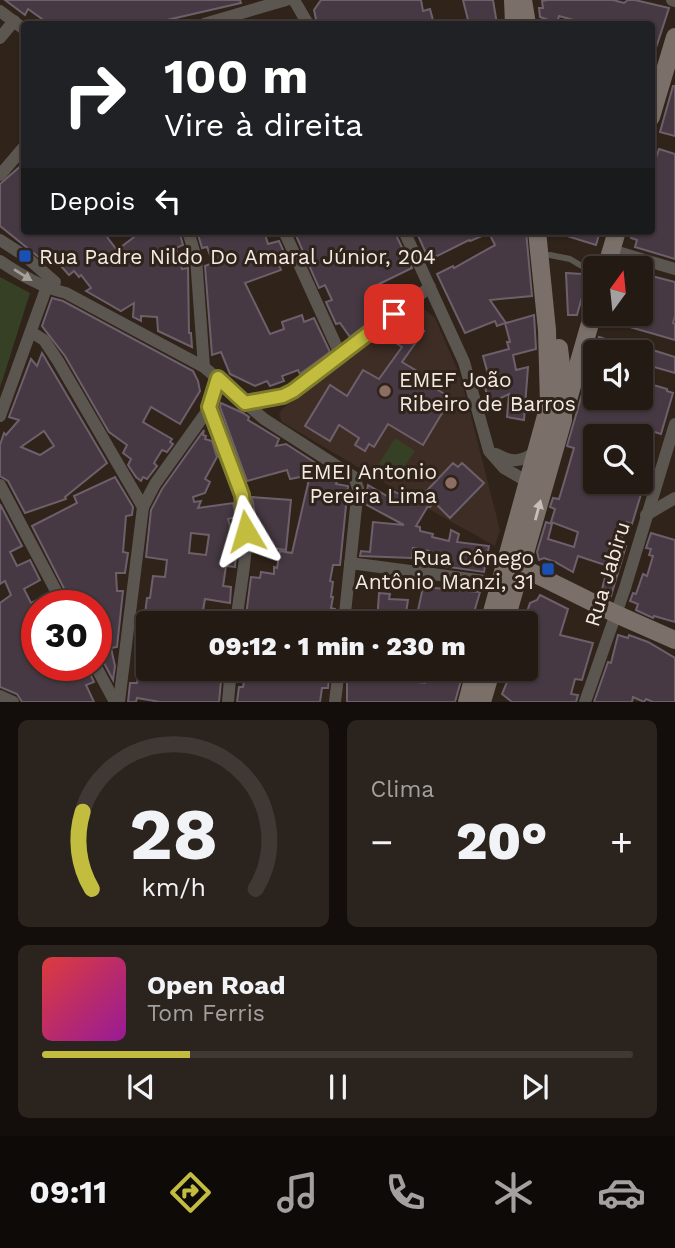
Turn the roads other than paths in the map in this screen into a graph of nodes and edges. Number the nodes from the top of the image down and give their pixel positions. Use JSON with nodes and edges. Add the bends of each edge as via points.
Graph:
{"nodes":[{"id":1,"x":286,"y":0,"type":"edge"},
{"id":2,"x":294,"y":0,"type":"edge"},
{"id":3,"x":513,"y":0,"type":"edge"},
{"id":4,"x":523,"y":0,"type":"edge"},
{"id":5,"x":0,"y":11,"type":"edge"},
{"id":6,"x":214,"y":21,"type":"edge"},
{"id":7,"x":306,"y":21,"type":"edge"},
{"id":8,"x":514,"y":21,"type":"edge"},
{"id":9,"x":526,"y":21,"type":"edge"},
{"id":10,"x":19,"y":25,"type":"edge"},
{"id":11,"x":675,"y":37,"type":"edge"},
{"id":12,"x":0,"y":38,"type":"edge"},
{"id":13,"x":655,"y":104,"type":"edge"},
{"id":14,"x":21,"y":150,"type":"edge"},
{"id":15,"x":0,"y":175,"type":"edge"},
{"id":16,"x":189,"y":235,"type":"edge"},
{"id":17,"x":286,"y":235,"type":"edge"},
{"id":18,"x":406,"y":235,"type":"edge"},
{"id":19,"x":538,"y":235,"type":"edge"},
{"id":20,"x":548,"y":235,"type":"edge"},
{"id":21,"x":616,"y":235,"type":"edge"},
{"id":22,"x":0,"y":240,"type":"edge"},
{"id":23,"x":550,"y":255,"type":"junction"},
{"id":24,"x":610,"y":256,"type":"edge"},
{"id":25,"x":0,"y":261,"type":"edge"},
{"id":26,"x":653,"y":266,"type":"edge"},
{"id":27,"x":583,"y":267,"type":"edge"},
{"id":28,"x":675,"y":269,"type":"edge"},
{"id":29,"x":48,"y":283,"type":"junction"},
{"id":30,"x":430,"y":288,"type":"junction"},
{"id":31,"x":31,"y":332,"type":"junction"},
{"id":32,"x":583,"y":342,"type":"edge"},
{"id":33,"x":583,"y":348,"type":"edge"},
{"id":34,"x":554,"y":350,"type":"junction"},
{"id":35,"x":340,"y":354,"type":"junction"},
{"id":36,"x":204,"y":367,"type":"junction"},
{"id":37,"x":218,"y":378,"type":"junction"},
{"id":38,"x":245,"y":403,"type":"junction"},
{"id":39,"x":209,"y":407,"type":"junction"},
{"id":40,"x":0,"y":416,"type":"edge"},
{"id":41,"x":563,"y":420,"type":"junction"},
{"id":42,"x":675,"y":424,"type":"edge"},
{"id":43,"x":489,"y":451,"type":"junction"},
{"id":44,"x":536,"y":452,"type":"junction"},
{"id":45,"x":665,"y":457,"type":"junction"},
{"id":46,"x":675,"y":467,"type":"edge"},
{"id":47,"x":528,"y":482,"type":"junction"},
{"id":48,"x":0,"y":485,"type":"edge"},
{"id":49,"x":675,"y":498,"type":"edge"},
{"id":50,"x":143,"y":507,"type":"junction"},
{"id":51,"x":646,"y":515,"type":"junction"},
{"id":52,"x":350,"y":563,"type":"junction"},
{"id":53,"x":514,"y":564,"type":"junction"},
{"id":54,"x":500,"y":583,"type":"junction"},
{"id":55,"x":56,"y":590,"type":"edge"},
{"id":56,"x":237,"y":611,"type":"edge"},
{"id":57,"x":345,"y":611,"type":"edge"},
{"id":58,"x":492,"y":611,"type":"edge"},
{"id":59,"x":507,"y":611,"type":"edge"},
{"id":60,"x":616,"y":614,"type":"junction"},
{"id":61,"x":675,"y":640,"type":"edge"},
{"id":62,"x":105,"y":681,"type":"edge"},
{"id":63,"x":230,"y":681,"type":"edge"},
{"id":64,"x":337,"y":681,"type":"edge"},
{"id":65,"x":487,"y":681,"type":"edge"},
{"id":66,"x":0,"y":695,"type":"edge"},
{"id":67,"x":480,"y":698,"type":"edge"},
{"id":68,"x":13,"y":702,"type":"edge"},
{"id":69,"x":117,"y":702,"type":"edge"},
{"id":70,"x":228,"y":702,"type":"edge"},
{"id":71,"x":335,"y":702,"type":"edge"},
{"id":72,"x":584,"y":702,"type":"edge"}],
"edges":[{"from":1,"to":6,"type":"street"},
{"from":2,"to":7,"type":"street"},
{"from":3,"to":8,"type":"main road"},
{"from":4,"to":9,"type":"main road"},
{"from":5,"to":10,"type":"street"},
{"from":10,"to":12,"type":"street"},
{"from":11,"to":13,"type":"main road"},
{"from":14,"to":15,"type":"street"},
{"from":16,"to":36,"type":"street"},
{"from":17,"to":35,"type":"street"},
{"from":18,"to":30,"type":"street"},
{"from":19,"to":34,"type":"main road"},
{"from":20,"to":23,"type":"main road"},
{"from":21,"to":24,"type":"main road"},
{"from":22,"to":29,"type":"street","via":[[25,256]]},
{"from":23,"to":27,"type":"lane"},
{"from":23,"to":34,"type":"main road"},
{"from":25,"to":29,"type":"street","one_way":true},
{"from":26,"to":28,"type":"street"},
{"from":29,"to":31,"type":"street"},
{"from":29,"to":36,"type":"street"},
{"from":30,"to":35,"type":"street"},
{"from":30,"to":43,"type":"street","via":[[464,362]]},
{"from":31,"to":40,"type":"street"},
{"from":31,"to":50,"type":"street","via":[[44,340],[58,361]]},
{"from":32,"to":34,"type":"main road","via":[[572,349]]},
{"from":33,"to":41,"type":"main road"},
{"from":34,"to":41,"type":"main road","via":[[563,381]]},
{"from":34,"to":44,"type":"main road","via":[[549,405]]},
{"from":35,"to":38,"type":"street","via":[[283,396]]},
{"from":36,"to":37,"type":"street"},
{"from":37,"to":38,"type":"street"},
{"from":37,"to":39,"type":"street"},
{"from":38,"to":52,"type":"street","via":[[354,477],[358,488]]},
{"from":39,"to":50,"type":"street"},
{"from":39,"to":56,"type":"street","via":[[246,514]]},
{"from":53,"to":41,"type":"main road","one_way":true},
{"from":42,"to":45,"type":"street","name":"Rua Jabiru"},
{"from":43,"to":44,"type":"street","via":[[516,462]]},
{"from":43,"to":47,"type":"street","via":[[503,468]]},
{"from":44,"to":47,"type":"main road"},
{"from":45,"to":46,"type":"street"},
{"from":45,"to":51,"type":"street","name":"Rua Jabiru"},
{"from":47,"to":53,"type":"main road"},
{"from":48,"to":55,"type":"street"},
{"from":49,"to":51,"type":"street"},
{"from":50,"to":69,"type":"street"},
{"from":51,"to":60,"type":"street","name":"Rua Jabiru"},
{"from":52,"to":54,"type":"street"},
{"from":52,"to":57,"type":"street"},
{"from":53,"to":54,"type":"main road"},
{"from":53,"to":59,"type":"main road"},
{"from":53,"to":60,"type":"main road"},
{"from":54,"to":58,"type":"main road"},
{"from":60,"to":61,"type":"main road"},
{"from":60,"to":72,"type":"street","name":"Rua Jabiru"},
{"from":62,"to":69,"type":"street"},
{"from":63,"to":70,"type":"street"},
{"from":64,"to":71,"type":"street"},
{"from":65,"to":67,"type":"main road"},
{"from":66,"to":68,"type":"street"}]}
